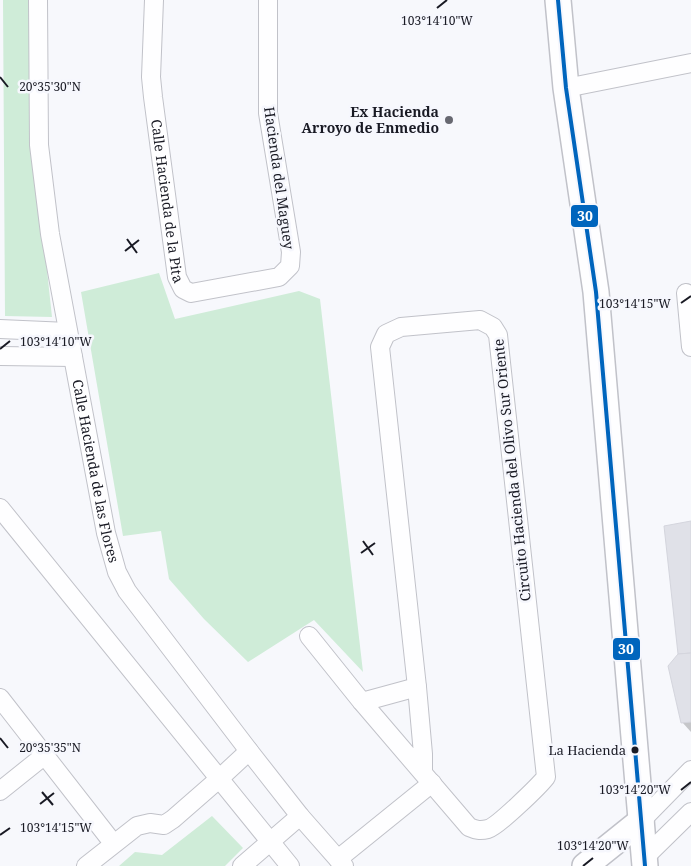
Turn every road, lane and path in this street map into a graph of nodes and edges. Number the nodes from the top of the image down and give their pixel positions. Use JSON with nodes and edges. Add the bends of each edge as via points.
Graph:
{"nodes":[{"id":1,"x":38,"y":0,"type":"edge"},
{"id":2,"x":154,"y":0,"type":"edge"},
{"id":3,"x":268,"y":0,"type":"edge"},
{"id":4,"x":558,"y":0,"type":"edge"},
{"id":5,"x":691,"y":63,"type":"edge"},
{"id":6,"x":566,"y":88,"type":"junction"},
{"id":7,"x":290,"y":266,"type":"joint"},
{"id":8,"x":686,"y":293,"type":"dead end"},
{"id":9,"x":0,"y":329,"type":"edge"},
{"id":10,"x":68,"y":332,"type":"junction"},
{"id":11,"x":691,"y":339,"type":"edge"},
{"id":12,"x":0,"y":356,"type":"edge"},
{"id":13,"x":73,"y":357,"type":"junction"},
{"id":14,"x":0,"y":508,"type":"edge"},
{"id":15,"x":309,"y":636,"type":"dead end"},
{"id":16,"x":417,"y":687,"type":"junction"},
{"id":17,"x":0,"y":698,"type":"edge"},
{"id":18,"x":362,"y":702,"type":"junction"},
{"id":19,"x":249,"y":752,"type":"junction"},
{"id":20,"x":45,"y":755,"type":"junction"},
{"id":21,"x":691,"y":770,"type":"edge"},
{"id":22,"x":427,"y":777,"type":"junction"},
{"id":23,"x":220,"y":778,"type":"junction"},
{"id":24,"x":0,"y":791,"type":"edge"},
{"id":25,"x":691,"y":812,"type":"edge"},
{"id":26,"x":300,"y":816,"type":"junction"},
{"id":27,"x":641,"y":821,"type":"junction"},
{"id":28,"x":113,"y":843,"type":"junction"},
{"id":29,"x":270,"y":843,"type":"junction"},
{"id":30,"x":341,"y":862,"type":"edge"},
{"id":31,"x":641,"y":863,"type":"edge"},
{"id":32,"x":86,"y":866,"type":"edge"},
{"id":33,"x":242,"y":866,"type":"edge"},
{"id":34,"x":290,"y":866,"type":"edge"},
{"id":35,"x":585,"y":866,"type":"edge"}],
"edges":[{"from":1,"to":10,"type":"street","name":"Calle Hacienda de las Flores","via":[[39,145],[50,234]]},
{"from":2,"to":7,"type":"street","name":"Calle Hacienda de la Pita","via":[[151,77],[154,116],[177,277],[183,289],[191,293],[279,277]]},
{"from":3,"to":7,"type":"street","name":"Hacienda del Maguey","via":[[268,112],[291,252]]},
{"from":4,"to":6,"type":"street"},
{"from":5,"to":6,"type":"street"},
{"from":6,"to":27,"type":"street","via":[[596,292]]},
{"from":8,"to":11,"type":"street"},
{"from":9,"to":10,"type":"street"},
{"from":10,"to":13,"type":"street","name":"Calle Hacienda de las Flores"},
{"from":12,"to":13,"type":"street"},
{"from":13,"to":19,"type":"street","name":"Calle Hacienda de las Flores","via":[[106,533],[117,572],[127,591]]},
{"from":14,"to":23,"type":"street"},
{"from":15,"to":18,"type":"street"},
{"from":16,"to":18,"type":"street"},
{"from":16,"to":22,"type":"street","name":"Circuito Hacienda del Olivo Sur Oriente"},
{"from":16,"to":22,"type":"street","name":"Circuito Hacienda del Olivo Sur Oriente","via":[[380,348],[386,334],[401,327],[480,320],[493,327],[498,335],[546,776],[539,787],[490,829],[479,831],[469,827]]},
{"from":17,"to":20,"type":"street"},
{"from":18,"to":22,"type":"street"},
{"from":19,"to":23,"type":"street"},
{"from":19,"to":26,"type":"street","name":"Calle Hacienda de las Flores"},
{"from":20,"to":24,"type":"street"},
{"from":20,"to":28,"type":"street"},
{"from":21,"to":27,"type":"street"},
{"from":22,"to":30,"type":"street"},
{"from":23,"to":28,"type":"street","via":[[164,825],[150,823],[137,826]]},
{"from":23,"to":29,"type":"street"},
{"from":25,"to":31,"type":"street"},
{"from":26,"to":29,"type":"street"},
{"from":26,"to":30,"type":"street","name":"Calle Hacienda de las Flores"},
{"from":27,"to":31,"type":"street"},
{"from":27,"to":35,"type":"street"},
{"from":28,"to":32,"type":"street"},
{"from":29,"to":33,"type":"street"},
{"from":29,"to":34,"type":"street"}]}
